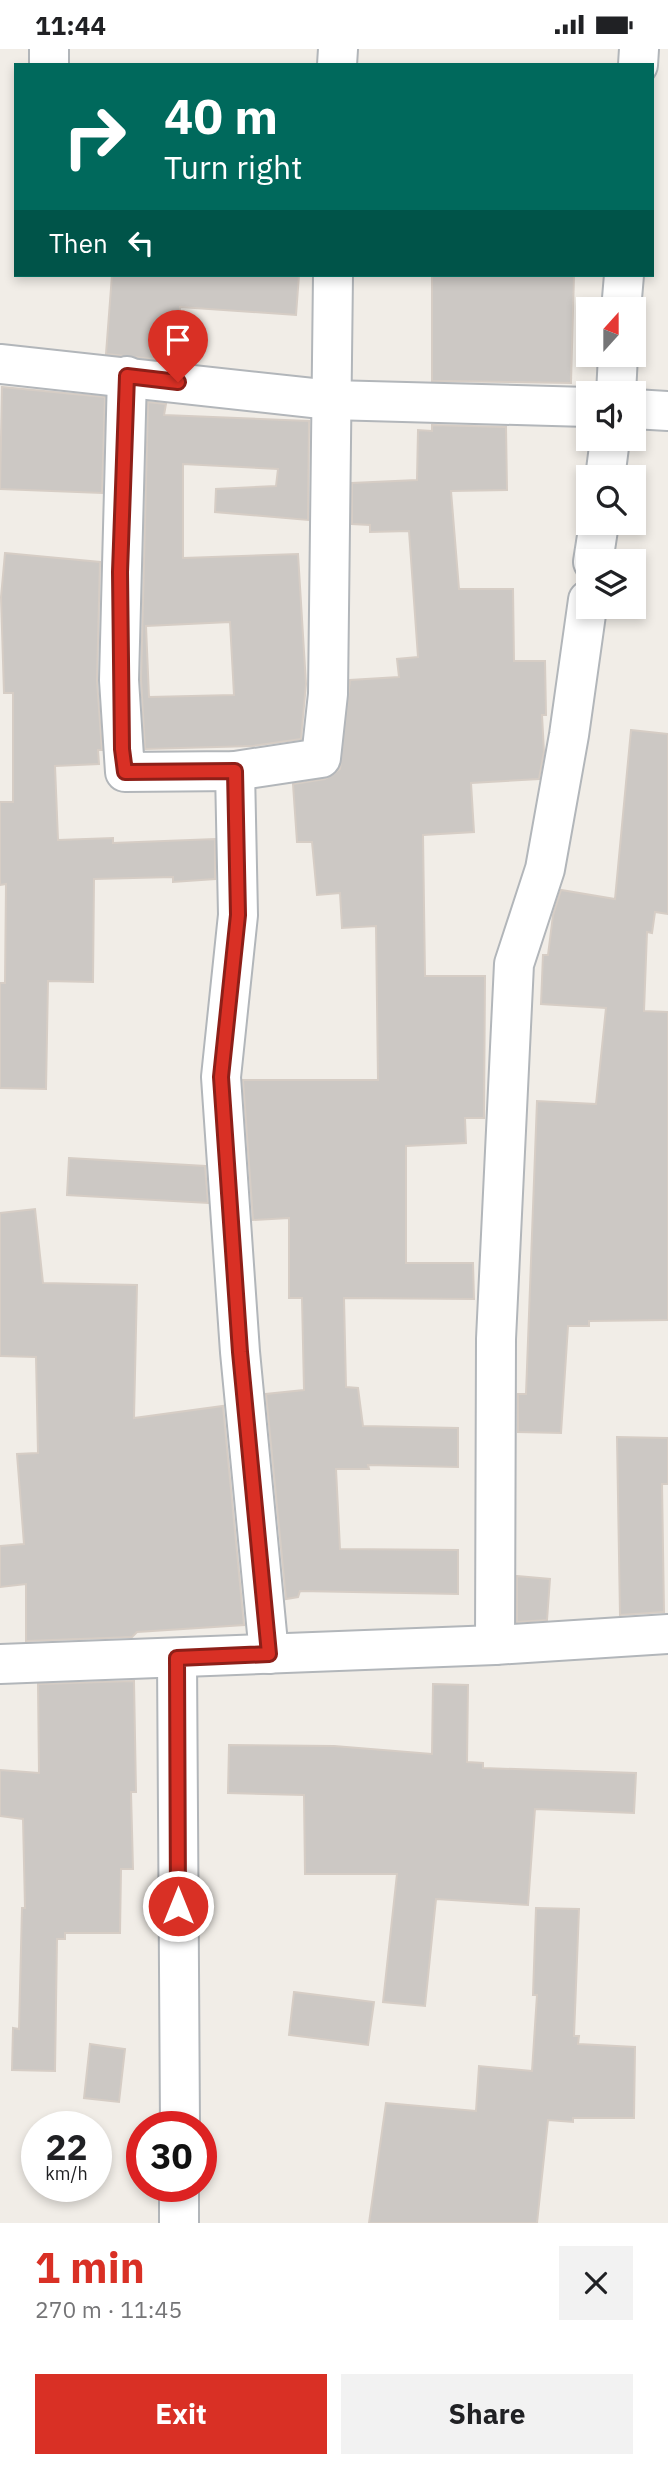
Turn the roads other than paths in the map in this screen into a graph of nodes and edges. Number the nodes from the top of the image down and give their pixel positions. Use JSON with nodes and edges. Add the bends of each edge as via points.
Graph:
{"nodes":[{"id":1,"x":333,"y":277,"type":"edge"},
{"id":2,"x":624,"y":277,"type":"edge"},
{"id":3,"x":622,"y":297,"type":"edge"},
{"id":4,"x":0,"y":364,"type":"edge"},
{"id":5,"x":127,"y":376,"type":"junction"},
{"id":6,"x":331,"y":400,"type":"junction"},
{"id":7,"x":576,"y":407,"type":"edge"},
{"id":8,"x":646,"y":410,"type":"edge"},
{"id":9,"x":668,"y":411,"type":"edge"},
{"id":10,"x":585,"y":619,"type":"edge"},
{"id":11,"x":235,"y":771,"type":"junction"},
{"id":12,"x":668,"y":1634,"type":"edge"},
{"id":13,"x":495,"y":1646,"type":"junction"},
{"id":14,"x":269,"y":1654,"type":"junction"},
{"id":15,"x":177,"y":1658,"type":"junction"},
{"id":16,"x":0,"y":1664,"type":"edge"},
{"id":17,"x":180,"y":2111,"type":"edge"},
{"id":18,"x":179,"y":2202,"type":"edge"},
{"id":19,"x":179,"y":2223,"type":"edge"}],
"edges":[{"from":1,"to":6,"type":"street"},
{"from":2,"to":3,"type":"street"},
{"from":4,"to":5,"type":"street"},
{"from":5,"to":6,"type":"street"},
{"from":5,"to":11,"type":"street","via":[[119,680],[125,772]]},
{"from":6,"to":7,"type":"street"},
{"from":6,"to":11,"type":"street","via":[[328,694],[321,758]]},
{"from":8,"to":9,"type":"street"},
{"from":10,"to":13,"type":"street","via":[[545,869],[514,964],[496,1339]]},
{"from":11,"to":14,"type":"street","via":[[238,915],[221,1077],[240,1352]]},
{"from":12,"to":13,"type":"street"},
{"from":13,"to":14,"type":"street"},
{"from":14,"to":15,"type":"street"},
{"from":15,"to":16,"type":"street"},
{"from":15,"to":17,"type":"street"},
{"from":18,"to":19,"type":"street"}]}
